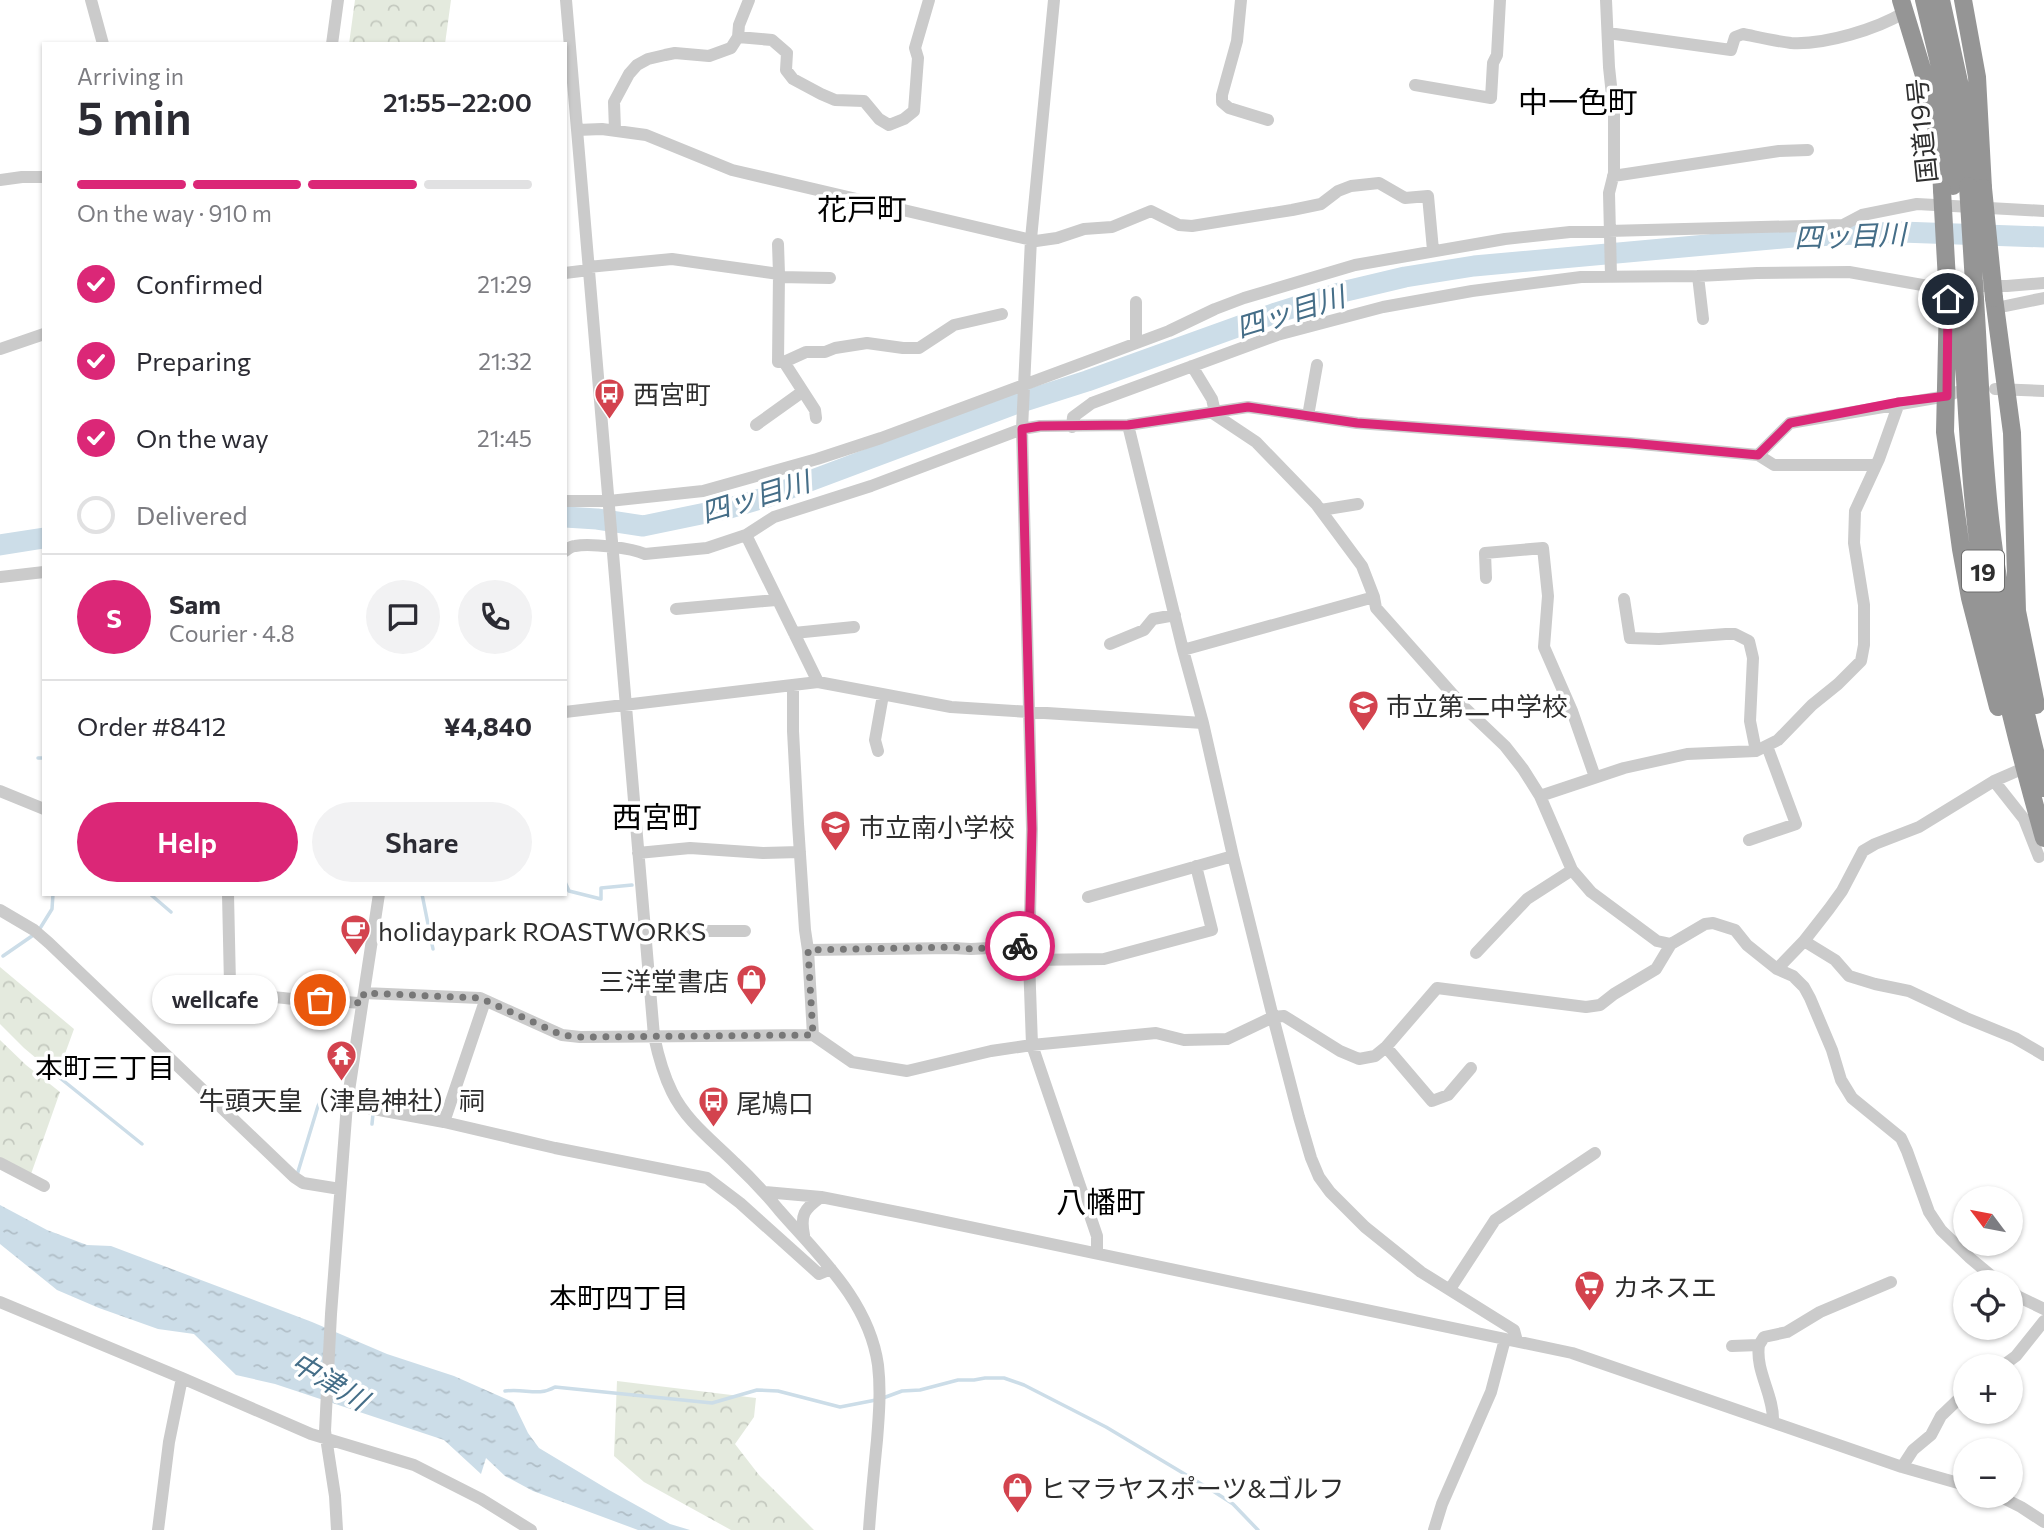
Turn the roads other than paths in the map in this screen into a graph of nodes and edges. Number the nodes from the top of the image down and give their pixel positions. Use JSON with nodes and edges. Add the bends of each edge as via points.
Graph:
{"nodes":[{"id":1,"x":91,"y":0,"type":"edge"},
{"id":2,"x":338,"y":0,"type":"edge"},
{"id":3,"x":566,"y":0,"type":"edge"},
{"id":4,"x":749,"y":0,"type":"edge"},
{"id":5,"x":929,"y":0,"type":"edge"},
{"id":6,"x":1054,"y":0,"type":"edge"},
{"id":7,"x":1241,"y":0,"type":"edge"},
{"id":8,"x":1500,"y":0,"type":"edge"},
{"id":9,"x":1606,"y":0,"type":"edge"},
{"id":10,"x":1924,"y":0,"type":"edge"},
{"id":11,"x":1941,"y":0,"type":"edge"},
{"id":12,"x":1963,"y":0,"type":"edge"},
{"id":13,"x":1903,"y":6,"type":"edge"},
{"id":14,"x":1608,"y":33,"type":"junction"},
{"id":15,"x":738,"y":37,"type":"junction"},
{"id":16,"x":102,"y":42,"type":"edge"},
{"id":17,"x":332,"y":42,"type":"edge"},
{"id":18,"x":1415,"y":85,"type":"dead end"},
{"id":19,"x":1268,"y":120,"type":"dead end"},
{"id":20,"x":615,"y":130,"type":"junction"},
{"id":21,"x":573,"y":139,"type":"edge"},
{"id":22,"x":1808,"y":150,"type":"dead end"},
{"id":23,"x":1614,"y":176,"type":"junction"},
{"id":24,"x":42,"y":177,"type":"edge"},
{"id":25,"x":0,"y":180,"type":"edge"},
{"id":26,"x":1962,"y":189,"type":"junction"},
{"id":27,"x":2044,"y":211,"type":"edge"},
{"id":28,"x":1609,"y":231,"type":"junction"},
{"id":29,"x":1031,"y":239,"type":"junction"},
{"id":30,"x":778,"y":244,"type":"dead end"},
{"id":31,"x":1433,"y":250,"type":"junction"},
{"id":32,"x":588,"y":268,"type":"junction"},
{"id":33,"x":567,"y":273,"type":"edge"},
{"id":34,"x":779,"y":276,"type":"junction"},
{"id":35,"x":1611,"y":276,"type":"junction"},
{"id":36,"x":1698,"y":276,"type":"junction"},
{"id":37,"x":830,"y":278,"type":"dead end"},
{"id":38,"x":2044,"y":284,"type":"edge"},
{"id":39,"x":1961,"y":299,"type":"junction"},
{"id":40,"x":2044,"y":299,"type":"edge"},
{"id":41,"x":1136,"y":302,"type":"dead end"},
{"id":42,"x":1995,"y":303,"type":"junction"},
{"id":43,"x":1002,"y":314,"type":"dead end"},
{"id":44,"x":1703,"y":319,"type":"dead end"},
{"id":45,"x":42,"y":335,"type":"edge"},
{"id":46,"x":1136,"y":343,"type":"junction"},
{"id":47,"x":0,"y":349,"type":"edge"},
{"id":48,"x":784,"y":362,"type":"junction"},
{"id":49,"x":1317,"y":365,"type":"dead end"},
{"id":50,"x":1192,"y":366,"type":"junction"},
{"id":51,"x":1024,"y":386,"type":"junction"},
{"id":52,"x":2000,"y":389,"type":"junction"},
{"id":53,"x":802,"y":391,"type":"junction"},
{"id":54,"x":2044,"y":391,"type":"edge"},
{"id":55,"x":1952,"y":394,"type":"junction"},
{"id":56,"x":1899,"y":402,"type":"junction"},
{"id":57,"x":1213,"y":412,"type":"junction"},
{"id":58,"x":1308,"y":415,"type":"junction"},
{"id":59,"x":816,"y":418,"type":"dead end"},
{"id":60,"x":756,"y":425,"type":"dead end"},
{"id":61,"x":1128,"y":425,"type":"junction"},
{"id":62,"x":1072,"y":427,"type":"junction"},
{"id":63,"x":1022,"y":429,"type":"junction"},
{"id":64,"x":1758,"y":455,"type":"junction"},
{"id":65,"x":1876,"y":465,"type":"junction"},
{"id":66,"x":567,"y":501,"type":"edge"},
{"id":67,"x":1358,"y":504,"type":"dead end"},
{"id":68,"x":610,"y":505,"type":"junction"},
{"id":69,"x":1321,"y":510,"type":"junction"},
{"id":70,"x":746,"y":535,"type":"junction"},
{"id":71,"x":613,"y":544,"type":"junction"},
{"id":72,"x":567,"y":550,"type":"edge"},
{"id":73,"x":42,"y":572,"type":"edge"},
{"id":74,"x":0,"y":577,"type":"edge"},
{"id":75,"x":1486,"y":578,"type":"dead end"},
{"id":76,"x":1374,"y":597,"type":"junction"},
{"id":77,"x":1623,"y":599,"type":"dead end"},
{"id":78,"x":776,"y":600,"type":"junction"},
{"id":79,"x":676,"y":609,"type":"dead end"},
{"id":80,"x":1175,"y":615,"type":"junction"},
{"id":81,"x":854,"y":627,"type":"dead end"},
{"id":82,"x":794,"y":633,"type":"junction"},
{"id":83,"x":1110,"y":643,"type":"dead end"},
{"id":84,"x":1183,"y":650,"type":"junction"},
{"id":85,"x":818,"y":682,"type":"junction"},
{"id":86,"x":793,"y":685,"type":"junction"},
{"id":87,"x":883,"y":695,"type":"junction"},
{"id":88,"x":627,"y":705,"type":"junction"},
{"id":89,"x":1028,"y":711,"type":"junction"},
{"id":90,"x":567,"y":712,"type":"edge"},
{"id":91,"x":1203,"y":723,"type":"junction"},
{"id":92,"x":2044,"y":744,"type":"edge"},
{"id":93,"x":1761,"y":748,"type":"junction"},
{"id":94,"x":877,"y":751,"type":"dead end"},
{"id":95,"x":2024,"y":768,"type":"junction"},
{"id":96,"x":1595,"y":777,"type":"junction"},
{"id":97,"x":1994,"y":781,"type":"junction"},
{"id":98,"x":2044,"y":788,"type":"edge"},
{"id":99,"x":0,"y":791,"type":"edge"},
{"id":100,"x":1540,"y":796,"type":"junction"},
{"id":101,"x":42,"y":808,"type":"edge"},
{"id":102,"x":2044,"y":838,"type":"edge"},
{"id":103,"x":1749,"y":840,"type":"dead end"},
{"id":104,"x":800,"y":852,"type":"junction"},
{"id":105,"x":638,"y":853,"type":"junction"},
{"id":106,"x":1233,"y":856,"type":"junction"},
{"id":107,"x":2039,"y":858,"type":"dead end"},
{"id":108,"x":1196,"y":866,"type":"junction"},
{"id":109,"x":1572,"y":870,"type":"junction"},
{"id":110,"x":228,"y":896,"type":"edge"},
{"id":111,"x":379,"y":896,"type":"edge"},
{"id":112,"x":1088,"y":897,"type":"dead end"},
{"id":113,"x":0,"y":911,"type":"edge"},
{"id":114,"x":745,"y":931,"type":"dead end"},
{"id":115,"x":647,"y":936,"type":"junction"},
{"id":116,"x":1804,"y":941,"type":"junction"},
{"id":117,"x":1671,"y":944,"type":"junction"},
{"id":118,"x":1029,"y":946,"type":"junction"},
{"id":119,"x":808,"y":950,"type":"junction"},
{"id":120,"x":1476,"y":953,"type":"dead end"},
{"id":121,"x":1029,"y":960,"type":"junction"},
{"id":122,"x":1777,"y":970,"type":"junction"},
{"id":123,"x":363,"y":998,"type":"junction"},
{"id":124,"x":485,"y":1001,"type":"junction"},
{"id":125,"x":1273,"y":1017,"type":"junction"},
{"id":126,"x":813,"y":1035,"type":"junction"},
{"id":127,"x":654,"y":1036,"type":"junction"},
{"id":128,"x":1032,"y":1045,"type":"junction"},
{"id":129,"x":1387,"y":1047,"type":"junction"},
{"id":130,"x":2044,"y":1055,"type":"edge"},
{"id":131,"x":1471,"y":1068,"type":"dead end"},
{"id":132,"x":347,"y":1104,"type":"junction"},
{"id":133,"x":444,"y":1122,"type":"junction"},
{"id":134,"x":1595,"y":1153,"type":"dead end"},
{"id":135,"x":0,"y":1163,"type":"edge"},
{"id":136,"x":44,"y":1186,"type":"dead end"},
{"id":137,"x":340,"y":1189,"type":"junction"},
{"id":138,"x":765,"y":1192,"type":"junction"},
{"id":139,"x":821,"y":1197,"type":"junction"},
{"id":140,"x":804,"y":1236,"type":"junction"},
{"id":141,"x":1097,"y":1253,"type":"junction"},
{"id":142,"x":831,"y":1269,"type":"junction"},
{"id":143,"x":1985,"y":1270,"type":"edge"},
{"id":144,"x":1891,"y":1282,"type":"dead end"},
{"id":145,"x":1450,"y":1289,"type":"junction"},
{"id":146,"x":2023,"y":1299,"type":"edge"},
{"id":147,"x":0,"y":1302,"type":"edge"},
{"id":148,"x":2044,"y":1309,"type":"edge"},
{"id":149,"x":2044,"y":1321,"type":"edge"},
{"id":150,"x":1511,"y":1340,"type":"junction"},
{"id":151,"x":1759,"y":1345,"type":"junction"},
{"id":152,"x":1732,"y":1346,"type":"dead end"},
{"id":153,"x":2018,"y":1354,"type":"edge"},
{"id":154,"x":182,"y":1378,"type":"junction"},
{"id":155,"x":1953,"y":1404,"type":"edge"},
{"id":156,"x":1773,"y":1421,"type":"junction"},
{"id":157,"x":325,"y":1434,"type":"junction"},
{"id":158,"x":1902,"y":1466,"type":"junction"},
{"id":159,"x":1953,"y":1481,"type":"edge"},
{"id":160,"x":2023,"y":1508,"type":"edge"},
{"id":161,"x":2044,"y":1522,"type":"edge"},
{"id":162,"x":530,"y":1529,"type":"edge"},
{"id":163,"x":158,"y":1530,"type":"edge"},
{"id":164,"x":337,"y":1530,"type":"edge"},
{"id":165,"x":869,"y":1530,"type":"edge"},
{"id":166,"x":1434,"y":1530,"type":"edge"}],
"edges":[{"from":1,"to":16,"type":"street"},
{"from":2,"to":17,"type":"street"},
{"from":3,"to":21,"type":"street"},
{"from":4,"to":15,"type":"street"},
{"from":5,"to":15,"type":"street","via":[[915,48],[914,111],[889,125],[864,101],[835,100],[793,79],[786,70],[786,53],[772,40]]},
{"from":6,"to":29,"type":"street"},
{"from":7,"to":19,"type":"street","via":[[1237,41],[1222,102]]},
{"from":8,"to":18,"type":"street","via":[[1491,98]]},
{"from":9,"to":14,"type":"street"},
{"from":10,"to":26,"type":"highway","name":"国道19号","number":"19"},
{"from":11,"to":26,"type":"highway","name":"国道19号","number":"19","via":[[1961,92]]},
{"from":12,"to":26,"type":"highway","number":"19","via":[[1977,77]]},
{"from":13,"to":14,"type":"street","via":[[1888,22],[1849,35],[1793,43],[1743,34],[1735,37],[1731,50]]},
{"from":13,"to":26,"type":"highway","number":"19","via":[[1940,146]]},
{"from":14,"to":23,"type":"street"},
{"from":15,"to":20,"type":"street","via":[[720,54],[665,55],[637,65],[614,102]]},
{"from":20,"to":21,"type":"street"},
{"from":20,"to":29,"type":"street","via":[[657,139],[732,170]]},
{"from":21,"to":32,"type":"street"},
{"from":22,"to":23,"type":"street","via":[[1779,150]]},
{"from":23,"to":28,"type":"street"},
{"from":24,"to":25,"type":"street"},
{"from":26,"to":39,"type":"highway","name":"国道19号","number":"19","bridge":true},
{"from":26,"to":39,"type":"highway","number":"19","bridge":true},
{"from":26,"to":42,"type":"highway","number":"19","bridge":true},
{"from":27,"to":28,"type":"street","via":[[1917,204],[1862,215],[1843,225]]},
{"from":28,"to":31,"type":"street"},
{"from":28,"to":35,"type":"street"},
{"from":29,"to":31,"type":"street","via":[[1112,227],[1151,211],[1179,225],[1241,219],[1321,204],[1351,186],[1379,183],[1405,198],[1427,196]]},
{"from":29,"to":51,"type":"street"},
{"from":30,"to":34,"type":"street"},
{"from":31,"to":46,"type":"street","via":[[1355,265],[1244,298]]},
{"from":32,"to":33,"type":"street"},
{"from":32,"to":34,"type":"street","via":[[672,260]]},
{"from":32,"to":68,"type":"street"},
{"from":34,"to":37,"type":"street"},
{"from":34,"to":48,"type":"street","via":[[778,362]]},
{"from":35,"to":36,"type":"street"},
{"from":35,"to":50,"type":"street","via":[[1410,301],[1277,335]]},
{"from":36,"to":38,"type":"street","via":[[1849,272],[1928,286]]},
{"from":36,"to":44,"type":"street"},
{"from":39,"to":55,"type":"highway","number":"19"},
{"from":39,"to":95,"type":"highway","name":"国道19号","number":"19","via":[[1974,505],[1988,607]]},
{"from":39,"to":98,"type":"highway","name":"国道19号","number":"19","via":[[1992,539],[2015,670]]},
{"from":40,"to":42,"type":"street"},
{"from":41,"to":46,"type":"street"},
{"from":42,"to":52,"type":"highway","number":"19"},
{"from":43,"to":48,"type":"street","via":[[954,325],[919,348],[867,343],[806,352]]},
{"from":45,"to":47,"type":"street"},
{"from":46,"to":51,"type":"street"},
{"from":48,"to":53,"type":"street"},
{"from":49,"to":58,"type":"street"},
{"from":50,"to":57,"type":"street","via":[[1212,399]]},
{"from":50,"to":62,"type":"street","via":[[1092,403],[1073,416]]},
{"from":51,"to":63,"type":"street"},
{"from":51,"to":68,"type":"street","via":[[868,442],[703,491]]},
{"from":52,"to":54,"type":"street"},
{"from":52,"to":92,"type":"highway","number":"19","via":[[2012,433],[2017,611]]},
{"from":53,"to":59,"type":"street"},
{"from":53,"to":60,"type":"street"},
{"from":55,"to":56,"type":"street"},
{"from":55,"to":95,"type":"highway","number":"19","via":[[1945,432],[1970,598],[2001,719]]},
{"from":56,"to":64,"type":"street","via":[[1790,423]]},
{"from":56,"to":65,"type":"street"},
{"from":57,"to":58,"type":"street","via":[[1248,407]]},
{"from":57,"to":61,"type":"street"},
{"from":57,"to":69,"type":"street","via":[[1256,442]]},
{"from":58,"to":64,"type":"street","via":[[1357,423]]},
{"from":61,"to":62,"type":"street"},
{"from":61,"to":80,"type":"street"},
{"from":62,"to":63,"type":"street"},
{"from":63,"to":70,"type":"street","via":[[774,517]]},
{"from":63,"to":89,"type":"street"},
{"from":64,"to":65,"type":"street","via":[[1774,465]]},
{"from":65,"to":93,"type":"street","via":[[1855,511],[1854,524],[1864,605],[1861,660],[1778,740]]},
{"from":66,"to":68,"type":"street"},
{"from":67,"to":69,"type":"street"},
{"from":68,"to":71,"type":"street"},
{"from":69,"to":76,"type":"street","via":[[1362,566]]},
{"from":70,"to":71,"type":"street","via":[[708,548],[645,554]]},
{"from":70,"to":78,"type":"street"},
{"from":71,"to":72,"type":"street"},
{"from":71,"to":88,"type":"street"},
{"from":73,"to":74,"type":"street"},
{"from":75,"to":96,"type":"street","via":[[1485,553],[1543,548],[1548,596],[1544,647]]},
{"from":76,"to":84,"type":"street"},
{"from":76,"to":100,"type":"street","via":[[1376,608],[1505,746]]},
{"from":77,"to":93,"type":"street","via":[[1630,638],[1735,634],[1749,642],[1754,658],[1750,721]]},
{"from":78,"to":79,"type":"street"},
{"from":78,"to":82,"type":"street"},
{"from":80,"to":83,"type":"street","via":[[1153,619],[1144,630]]},
{"from":80,"to":84,"type":"street"},
{"from":81,"to":82,"type":"street"},
{"from":82,"to":85,"type":"street"},
{"from":84,"to":91,"type":"street"},
{"from":85,"to":86,"type":"street"},
{"from":85,"to":87,"type":"street"},
{"from":86,"to":88,"type":"street"},
{"from":86,"to":104,"type":"street"},
{"from":87,"to":89,"type":"street","via":[[951,707]]},
{"from":87,"to":94,"type":"street"},
{"from":88,"to":90,"type":"street"},
{"from":88,"to":105,"type":"street"},
{"from":89,"to":91,"type":"street"},
{"from":89,"to":118,"type":"street"},
{"from":91,"to":106,"type":"street"},
{"from":93,"to":96,"type":"street","via":[[1687,754]]},
{"from":93,"to":103,"type":"street","via":[[1796,824]]},
{"from":95,"to":97,"type":"street"},
{"from":95,"to":102,"type":"highway","name":"国道19号","number":"19"},
{"from":96,"to":100,"type":"street"},
{"from":97,"to":107,"type":"street","via":[[2024,819]]},
{"from":97,"to":116,"type":"street","via":[[1919,827],[1863,851],[1842,891]]},
{"from":99,"to":101,"type":"street"},
{"from":100,"to":109,"type":"street"},
{"from":104,"to":105,"type":"street","via":[[690,848]]},
{"from":104,"to":119,"type":"street"},
{"from":105,"to":115,"type":"street"},
{"from":106,"to":108,"type":"street"},
{"from":106,"to":125,"type":"street"},
{"from":108,"to":112,"type":"street"},
{"from":108,"to":121,"type":"street","via":[[1212,930],[1104,959]]},
{"from":109,"to":117,"type":"street","via":[[1591,892],[1657,941]]},
{"from":109,"to":120,"type":"street","via":[[1527,898]]},
{"from":110,"to":123,"type":"street","via":[[229,985],[235,990],[271,996]]},
{"from":111,"to":123,"type":"street"},
{"from":113,"to":137,"type":"street","via":[[49,943],[293,1177]]},
{"from":114,"to":115,"type":"street"},
{"from":115,"to":127,"type":"street"},
{"from":116,"to":122,"type":"street"},
{"from":116,"to":130,"type":"street","via":[[1835,960],[1849,976],[1909,991]]},
{"from":117,"to":122,"type":"street","via":[[1713,923],[1735,930]]},
{"from":117,"to":129,"type":"street","via":[[1656,969],[1600,1005],[1437,988]]},
{"from":118,"to":119,"type":"street"},
{"from":118,"to":121,"type":"street"},
{"from":119,"to":126,"type":"street"},
{"from":121,"to":128,"type":"street"},
{"from":122,"to":143,"type":"street","via":[[1804,987],[1852,1098],[1900,1138],[1934,1220]]},
{"from":123,"to":124,"type":"street","via":[[440,996]]},
{"from":123,"to":132,"type":"street"},
{"from":124,"to":127,"type":"street","via":[[562,1035]]},
{"from":124,"to":133,"type":"street"},
{"from":125,"to":128,"type":"street","via":[[1227,1039],[1184,1040],[1156,1033]]},
{"from":125,"to":129,"type":"street","via":[[1284,1016],[1359,1059],[1375,1056]]},
{"from":125,"to":145,"type":"street","via":[[1319,1177],[1365,1227]]},
{"from":126,"to":127,"type":"street"},
{"from":126,"to":128,"type":"street","via":[[852,1062],[907,1071]]},
{"from":127,"to":138,"type":"street","via":[[673,1094],[694,1124]]},
{"from":128,"to":141,"type":"street","via":[[1097,1236]]},
{"from":129,"to":131,"type":"street","via":[[1432,1101],[1448,1095]]},
{"from":132,"to":133,"type":"street"},
{"from":132,"to":137,"type":"street"},
{"from":133,"to":142,"type":"street","via":[[707,1178],[819,1274]]},
{"from":134,"to":145,"type":"street","via":[[1495,1220]]},
{"from":135,"to":136,"type":"street"},
{"from":137,"to":157,"type":"street"},
{"from":138,"to":139,"type":"street"},
{"from":138,"to":140,"type":"street"},
{"from":139,"to":140,"type":"street","via":[[804,1212]]},
{"from":139,"to":141,"type":"street"},
{"from":140,"to":142,"type":"street"},
{"from":141,"to":150,"type":"street"},
{"from":142,"to":165,"type":"street","via":[[848,1289],[878,1363]]},
{"from":144,"to":151,"type":"street","via":[[1819,1312],[1787,1332],[1764,1337]]},
{"from":145,"to":150,"type":"street","via":[[1514,1330]]},
{"from":146,"to":148,"type":"street"},
{"from":147,"to":154,"type":"street"},
{"from":149,"to":153,"type":"street"},
{"from":150,"to":156,"type":"street","via":[[1572,1353]]},
{"from":150,"to":166,"type":"street"},
{"from":151,"to":152,"type":"street"},
{"from":151,"to":156,"type":"street","via":[[1757,1355],[1774,1410]]},
{"from":154,"to":157,"type":"street","via":[[311,1434]]},
{"from":154,"to":163,"type":"street"},
{"from":155,"to":158,"type":"street"},
{"from":156,"to":158,"type":"street"},
{"from":157,"to":162,"type":"street","via":[[436,1474]]},
{"from":157,"to":164,"type":"street"},
{"from":158,"to":159,"type":"street"},
{"from":160,"to":161,"type":"street"}]}
